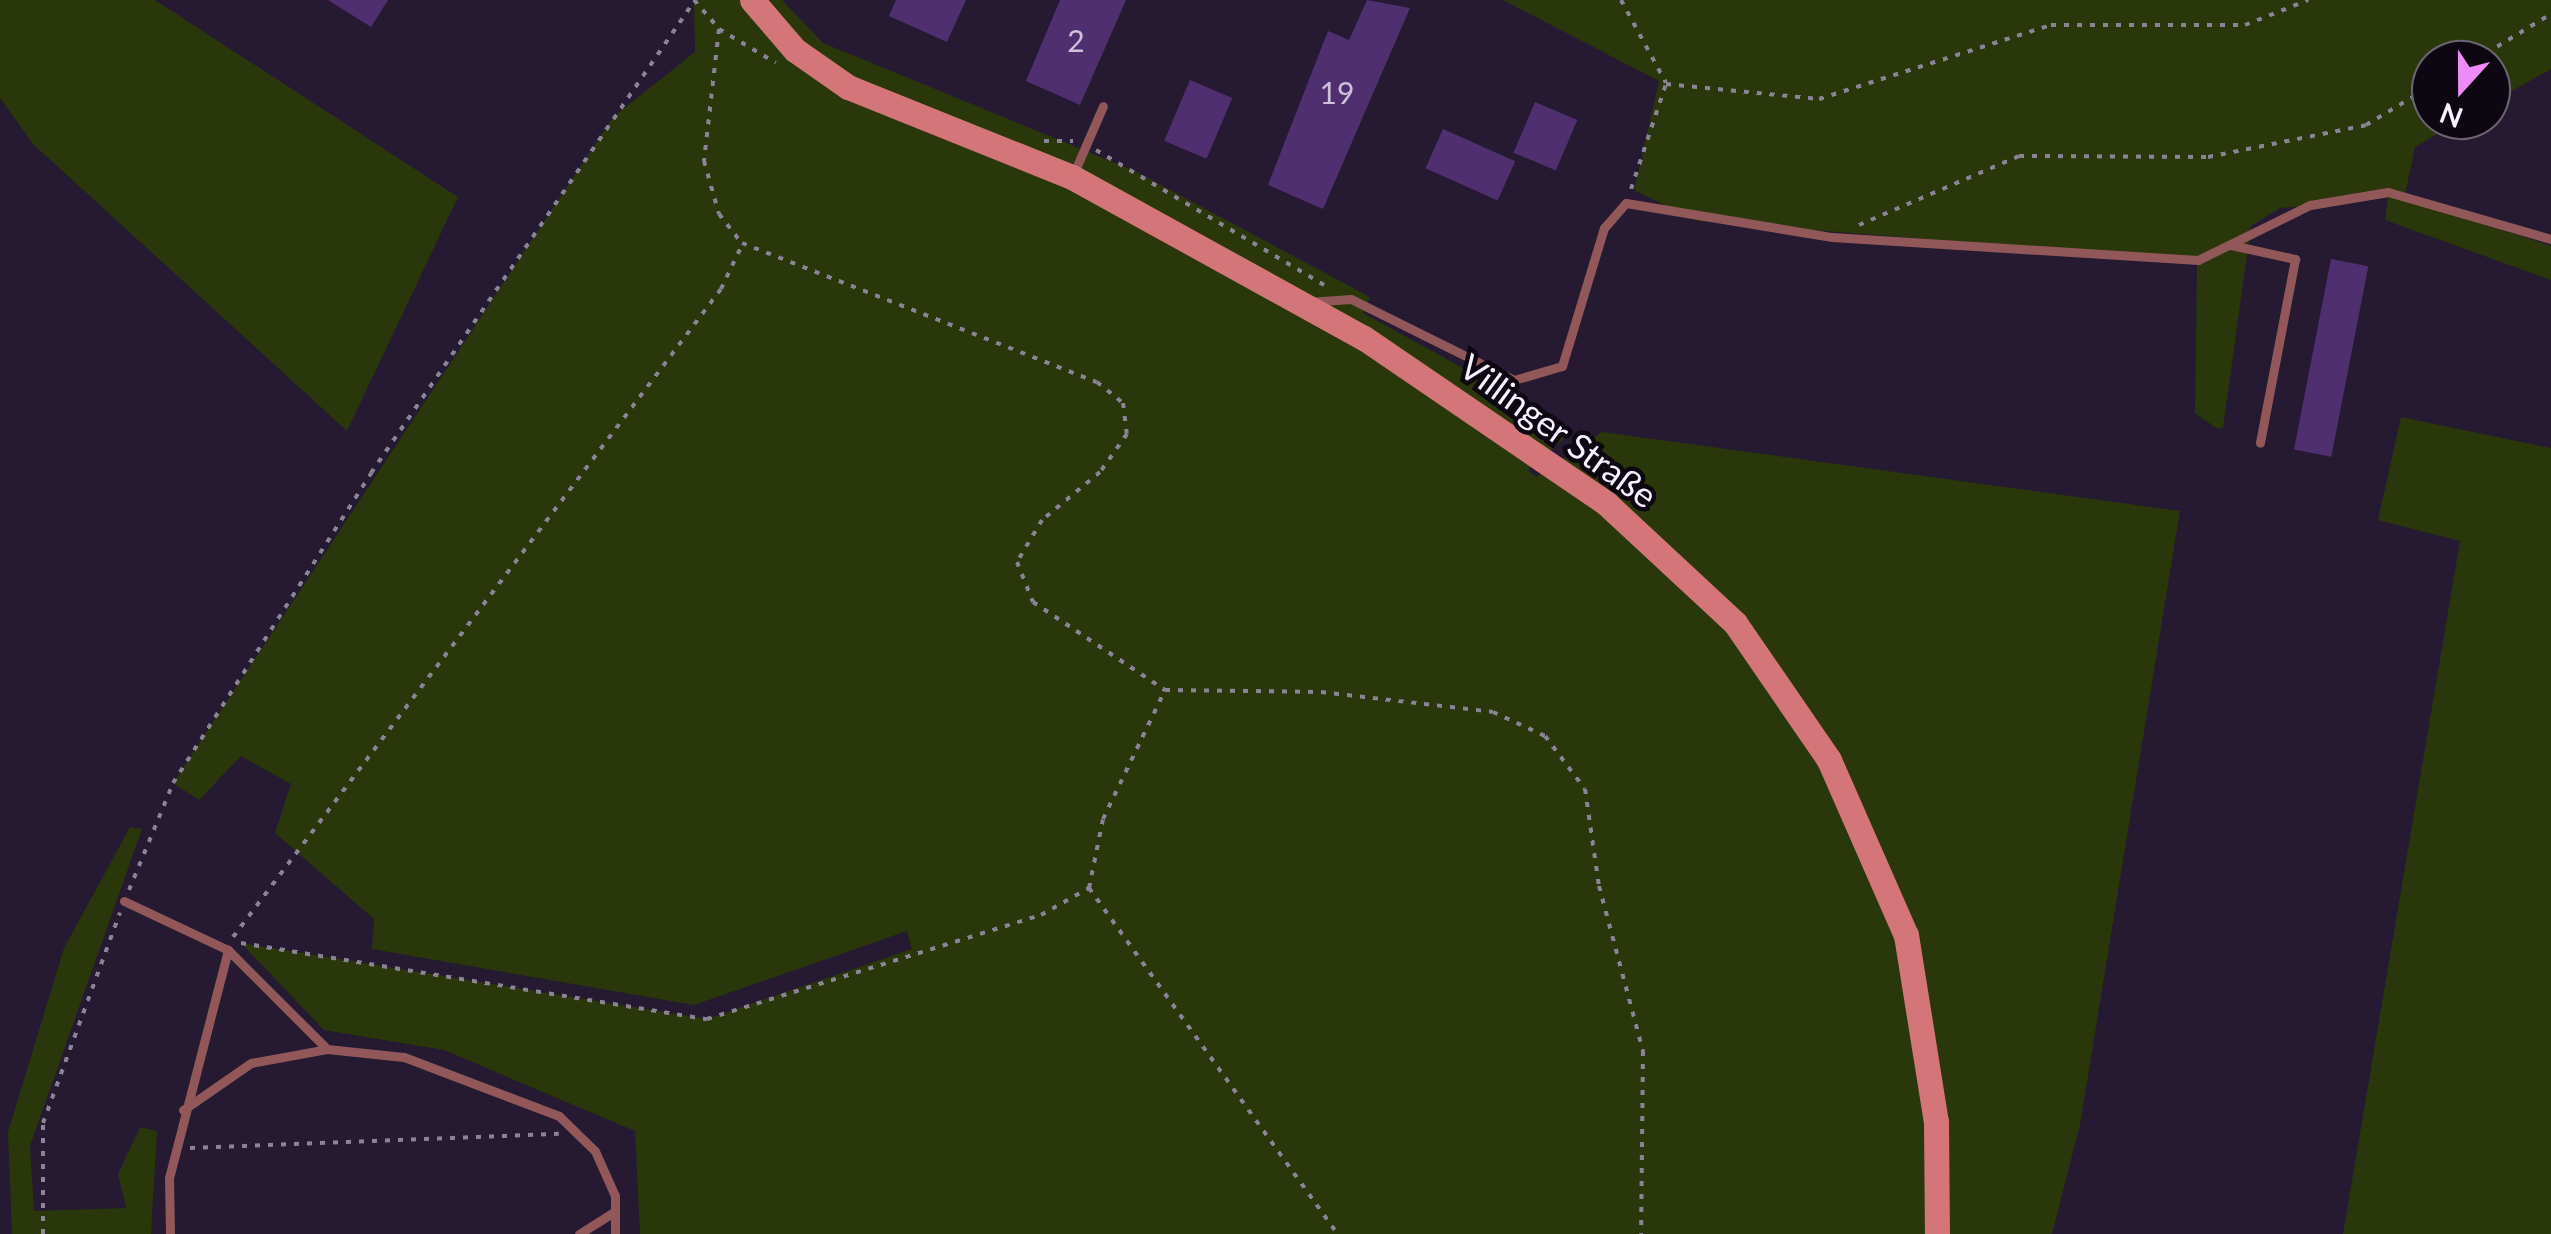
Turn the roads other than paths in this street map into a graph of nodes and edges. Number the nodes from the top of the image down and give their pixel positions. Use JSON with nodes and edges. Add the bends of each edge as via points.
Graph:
{"nodes":[{"id":1,"x":752,"y":0,"type":"edge"},
{"id":2,"x":1103,"y":106,"type":"dead end"},
{"id":3,"x":1072,"y":177,"type":"junction"},
{"id":4,"x":2551,"y":239,"type":"edge"},
{"id":5,"x":2230,"y":245,"type":"junction"},
{"id":6,"x":1307,"y":302,"type":"junction"},
{"id":7,"x":2260,"y":443,"type":"dead end"},
{"id":8,"x":124,"y":901,"type":"road end"},
{"id":9,"x":228,"y":950,"type":"junction"},
{"id":10,"x":327,"y":1049,"type":"junction"},
{"id":11,"x":183,"y":1110,"type":"junction"},
{"id":12,"x":614,"y":1212,"type":"junction"},
{"id":13,"x":170,"y":1234,"type":"edge"},
{"id":14,"x":579,"y":1234,"type":"edge"},
{"id":15,"x":615,"y":1234,"type":"edge"},
{"id":16,"x":1937,"y":1234,"type":"edge"}],
"edges":[{"from":1,"to":3,"type":"main road","name":"Villinger Straße","via":[[794,50],[848,87]]},
{"from":2,"to":3,"type":"lane"},
{"from":3,"to":6,"type":"main road","name":"Villinger Straße"},
{"from":4,"to":5,"type":"lane","via":[[2388,192],[2310,206]]},
{"from":5,"to":6,"type":"lane","via":[[2198,260],[1832,237],[1626,203],[1604,228],[1562,366],[1541,378],[1490,370],[1351,299]]},
{"from":5,"to":7,"type":"lane","via":[[2295,259]]},
{"from":6,"to":16,"type":"main road","name":"Villinger Straße","via":[[1607,504],[1680,566],[1786,688],[1880,860],[1906,935],[1936,1122]]},
{"from":8,"to":9,"type":"lane"},
{"from":9,"to":10,"type":"lane"},
{"from":9,"to":11,"type":"lane"},
{"from":10,"to":11,"type":"lane","via":[[251,1063]]},
{"from":10,"to":12,"type":"lane","via":[[419,1062],[572,1129],[596,1151]]},
{"from":11,"to":13,"type":"lane"},
{"from":12,"to":14,"type":"lane"},
{"from":12,"to":15,"type":"lane"}]}
